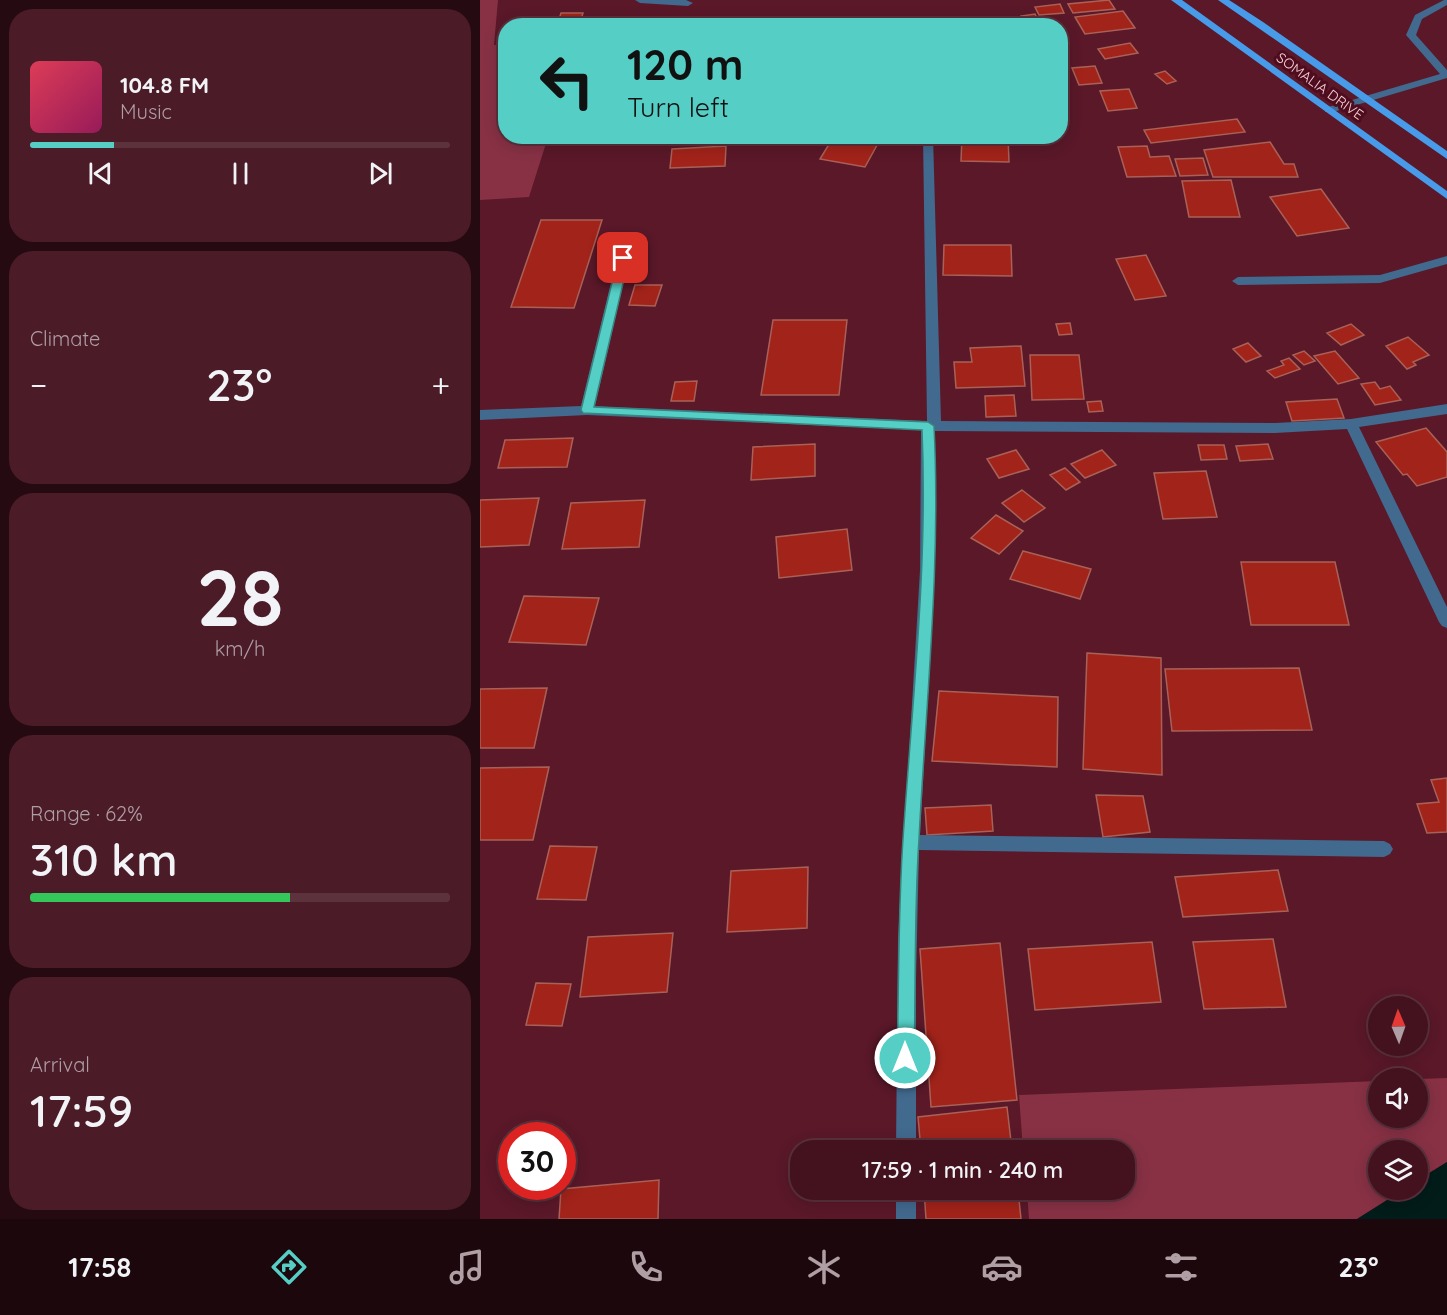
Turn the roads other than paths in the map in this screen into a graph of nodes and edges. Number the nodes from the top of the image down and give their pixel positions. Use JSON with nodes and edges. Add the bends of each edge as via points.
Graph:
{"nodes":[{"id":1,"x":640,"y":0,"type":"edge"},
{"id":2,"x":1176,"y":0,"type":"edge"},
{"id":3,"x":1223,"y":0,"type":"edge"},
{"id":4,"x":1447,"y":2,"type":"edge"},
{"id":5,"x":688,"y":3,"type":"dead end"},
{"id":6,"x":1447,"y":74,"type":"edge"},
{"id":7,"x":1365,"y":99,"type":"junction"},
{"id":8,"x":1329,"y":110,"type":"junction"},
{"id":9,"x":928,"y":144,"type":"edge"},
{"id":10,"x":1447,"y":156,"type":"edge"},
{"id":11,"x":1447,"y":196,"type":"edge"},
{"id":12,"x":623,"y":258,"type":"dead end"},
{"id":13,"x":1447,"y":260,"type":"edge"},
{"id":14,"x":1238,"y":280,"type":"dead end"},
{"id":15,"x":1447,"y":409,"type":"edge"},
{"id":16,"x":587,"y":410,"type":"junction"},
{"id":17,"x":480,"y":415,"type":"edge"},
{"id":18,"x":1351,"y":424,"type":"junction"},
{"id":19,"x":931,"y":426,"type":"junction"},
{"id":20,"x":1447,"y":622,"type":"edge"},
{"id":21,"x":911,"y":842,"type":"junction"},
{"id":22,"x":1384,"y":849,"type":"dead end"},
{"id":23,"x":906,"y":1140,"type":"edge"},
{"id":24,"x":906,"y":1200,"type":"edge"},
{"id":25,"x":906,"y":1219,"type":"edge"}],
"edges":[{"from":1,"to":5,"type":"street"},
{"from":2,"to":8,"type":"main road","name":"SOMALIA DRIVE"},
{"from":3,"to":7,"type":"main road","name":"SOMALIA DRIVE"},
{"from":4,"to":6,"type":"street","via":[[1417,17],[1411,35]]},
{"from":6,"to":7,"type":"street"},
{"from":7,"to":8,"type":"street"},
{"from":7,"to":10,"type":"main road","name":"SOMALIA DRIVE"},
{"from":8,"to":11,"type":"main road","name":"SOMALIA DRIVE"},
{"from":9,"to":19,"type":"street"},
{"from":12,"to":16,"type":"street"},
{"from":13,"to":14,"type":"street","via":[[1380,279]]},
{"from":15,"to":18,"type":"street"},
{"from":16,"to":17,"type":"street"},
{"from":16,"to":19,"type":"street"},
{"from":18,"to":19,"type":"street","via":[[1275,428]]},
{"from":18,"to":20,"type":"street"},
{"from":19,"to":21,"type":"street","via":[[928,593]]},
{"from":21,"to":22,"type":"street"},
{"from":21,"to":23,"type":"street","via":[[905,1012]]},
{"from":24,"to":25,"type":"street"}]}
